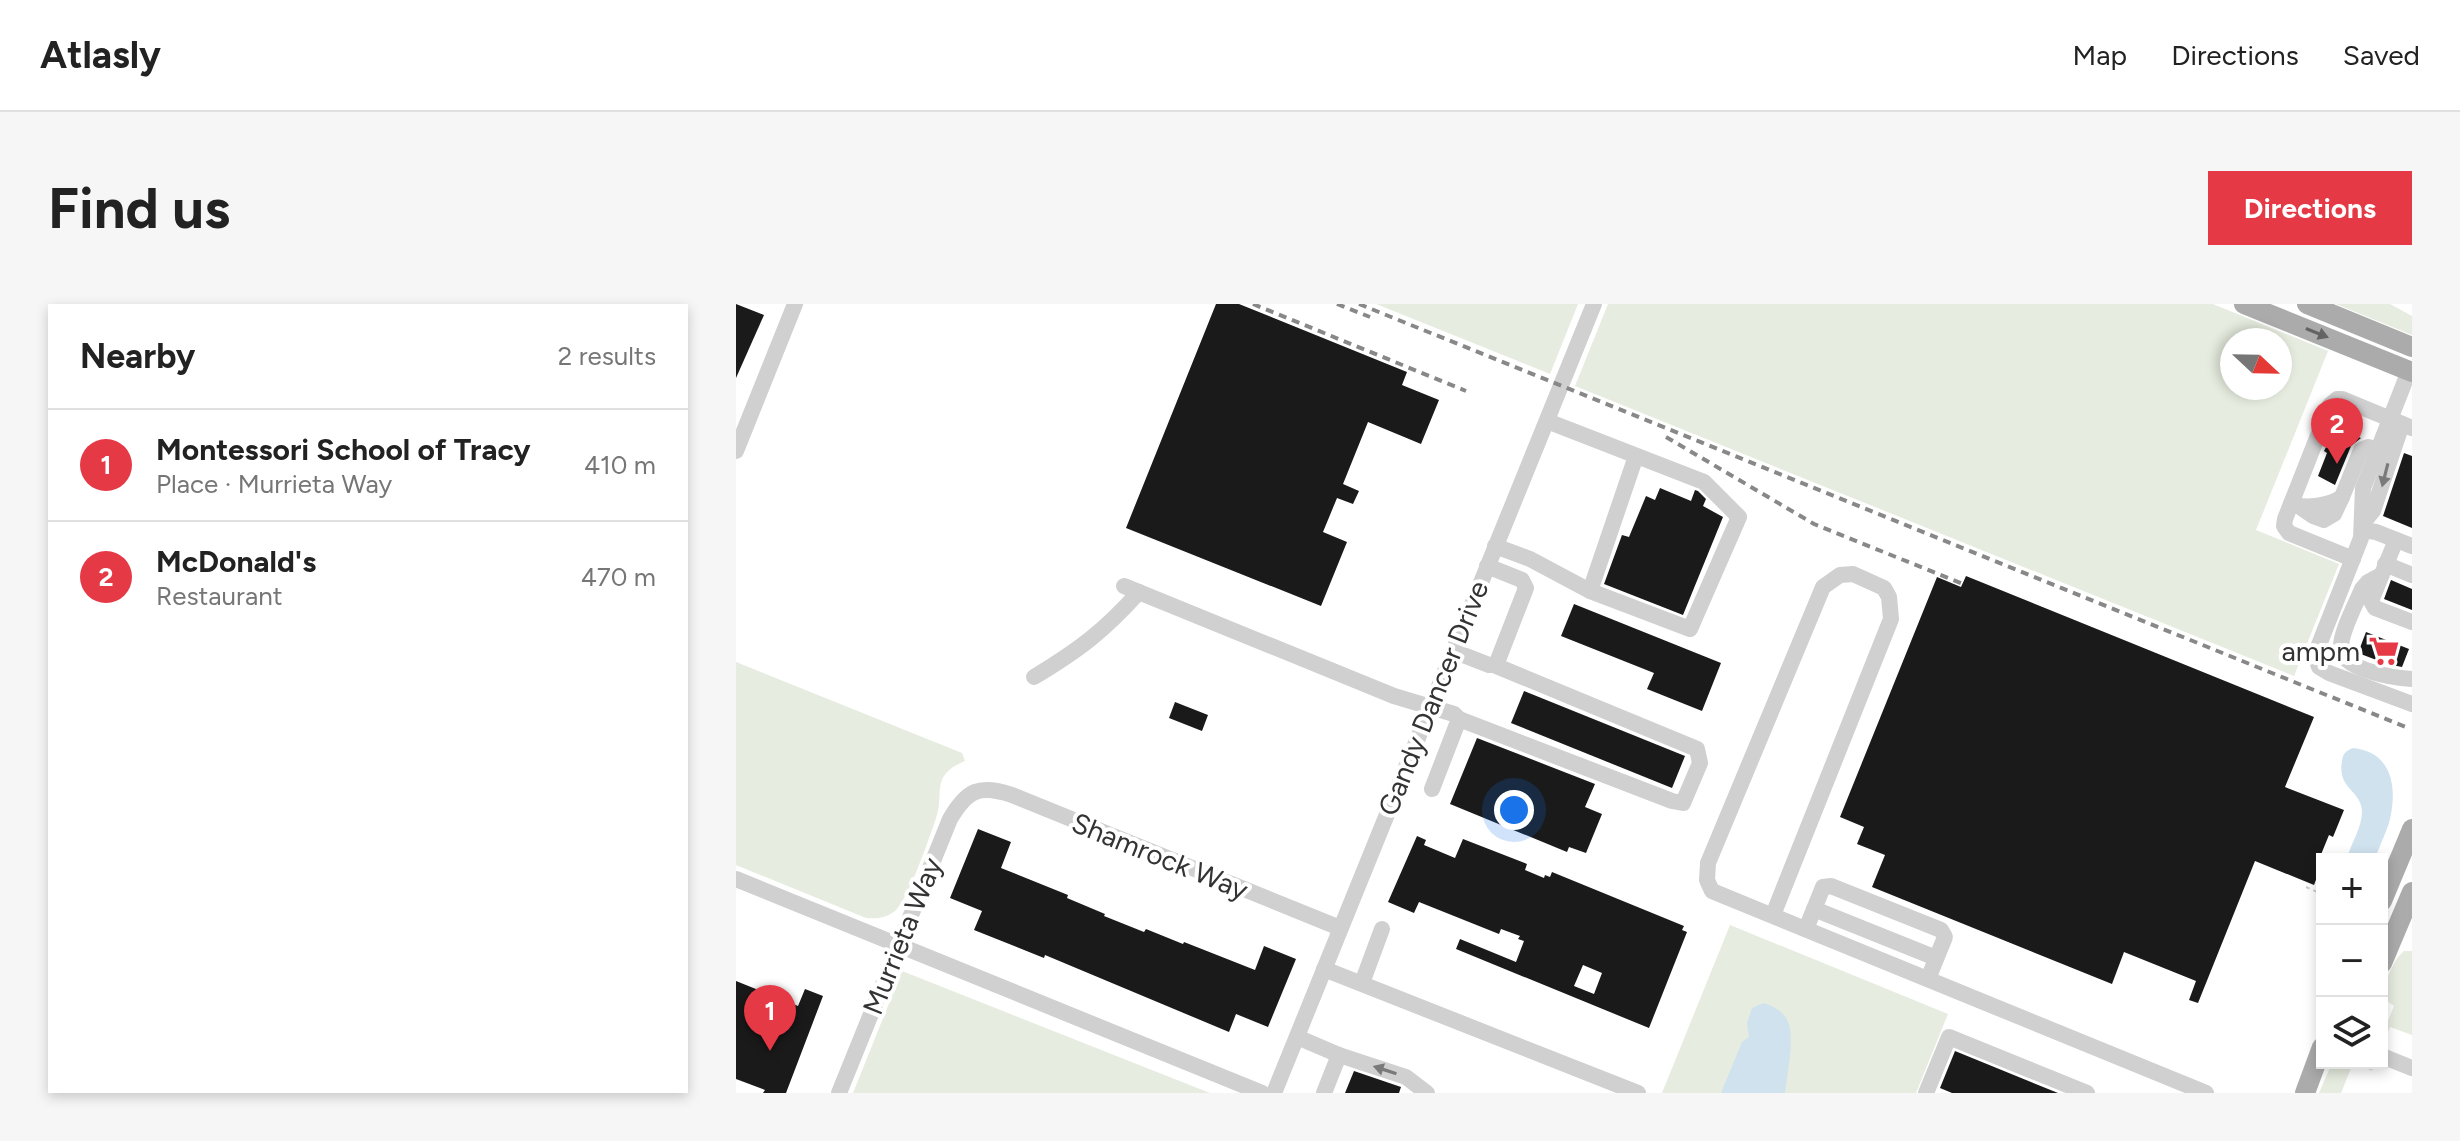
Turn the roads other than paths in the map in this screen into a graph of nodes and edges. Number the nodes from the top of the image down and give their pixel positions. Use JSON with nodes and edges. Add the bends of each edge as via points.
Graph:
{"nodes":[{"id":1,"x":795,"y":304,"type":"edge"},
{"id":2,"x":1594,"y":304,"type":"edge"},
{"id":3,"x":2244,"y":304,"type":"edge"},
{"id":4,"x":2307,"y":304,"type":"edge"},
{"id":5,"x":2412,"y":347,"type":"edge"},
{"id":6,"x":2411,"y":371,"type":"edge"},
{"id":7,"x":1547,"y":421,"type":"junction"},
{"id":8,"x":2402,"y":424,"type":"edge"},
{"id":9,"x":2378,"y":450,"type":"junction"},
{"id":10,"x":736,"y":451,"type":"edge"},
{"id":11,"x":1636,"y":456,"type":"junction"},
{"id":12,"x":2295,"y":505,"type":"junction"},
{"id":13,"x":2363,"y":526,"type":"junction"},
{"id":14,"x":2404,"y":543,"type":"edge"},
{"id":15,"x":1495,"y":546,"type":"junction"},
{"id":16,"x":2353,"y":559,"type":"junction"},
{"id":17,"x":1487,"y":566,"type":"junction"},
{"id":18,"x":2383,"y":569,"type":"junction"},
{"id":19,"x":2412,"y":575,"type":"edge"},
{"id":20,"x":1590,"y":591,"type":"junction"},
{"id":21,"x":2412,"y":622,"type":"edge"},
{"id":22,"x":1453,"y":651,"type":"junction"},
{"id":23,"x":1494,"y":665,"type":"junction"},
{"id":24,"x":1034,"y":677,"type":"dead end"},
{"id":25,"x":2412,"y":679,"type":"edge"},
{"id":26,"x":2410,"y":697,"type":"edge"},
{"id":27,"x":1431,"y":705,"type":"junction"},
{"id":28,"x":1459,"y":719,"type":"junction"},
{"id":29,"x":1432,"y":789,"type":"dead end"},
{"id":30,"x":979,"y":790,"type":"joint"},
{"id":31,"x":2412,"y":829,"type":"edge"},
{"id":32,"x":736,"y":879,"type":"edge"},
{"id":33,"x":2388,"y":887,"type":"edge"},
{"id":34,"x":2412,"y":892,"type":"edge"},
{"id":35,"x":1814,"y":909,"type":"junction"},
{"id":36,"x":1773,"y":915,"type":"junction"},
{"id":37,"x":1340,"y":928,"type":"junction"},
{"id":38,"x":1382,"y":929,"type":"dead end"},
{"id":39,"x":1806,"y":929,"type":"junction"},
{"id":40,"x":899,"y":944,"type":"junction"},
{"id":41,"x":2388,"y":949,"type":"edge"},
{"id":42,"x":1936,"y":958,"type":"junction"},
{"id":43,"x":1324,"y":969,"type":"junction"},
{"id":44,"x":1928,"y":979,"type":"junction"},
{"id":45,"x":1362,"y":983,"type":"junction"},
{"id":46,"x":1297,"y":1037,"type":"junction"},
{"id":47,"x":1339,"y":1055,"type":"junction"},
{"id":48,"x":2388,"y":1058,"type":"edge"},
{"id":49,"x":2316,"y":1065,"type":"edge"},
{"id":50,"x":2412,"y":1068,"type":"edge"},
{"id":51,"x":2321,"y":1069,"type":"edge"},
{"id":52,"x":2080,"y":1090,"type":"edge"},
{"id":53,"x":839,"y":1093,"type":"edge"},
{"id":54,"x":1262,"y":1093,"type":"edge"},
{"id":55,"x":1274,"y":1093,"type":"edge"},
{"id":56,"x":1324,"y":1093,"type":"edge"},
{"id":57,"x":1427,"y":1093,"type":"edge"},
{"id":58,"x":1638,"y":1093,"type":"edge"},
{"id":59,"x":1926,"y":1093,"type":"edge"},
{"id":60,"x":2206,"y":1093,"type":"edge"},
{"id":61,"x":2307,"y":1093,"type":"edge"}],
"edges":[{"from":1,"to":10,"type":"street"},
{"from":2,"to":7,"type":"street","name":"Gandy Dancer Drive"},
{"from":3,"to":6,"type":"main road","one_way":true},
{"from":4,"to":5,"type":"main road"},
{"from":6,"to":8,"type":"street"},
{"from":7,"to":11,"type":"street"},
{"from":7,"to":15,"type":"street","name":"Gandy Dancer Drive"},
{"from":8,"to":9,"type":"street"},
{"from":8,"to":12,"type":"street","via":[[2342,399],[2333,401]]},
{"from":8,"to":13,"type":"street","one_way":true,"via":[[2377,501]]},
{"from":9,"to":12,"type":"street","via":[[2361,450],[2337,501]]},
{"from":9,"to":13,"type":"street","via":[[2363,488]]},
{"from":11,"to":20,"type":"street"},
{"from":11,"to":20,"type":"street","via":[[1704,482],[1739,517],[1690,629]]},
{"from":12,"to":16,"type":"street","via":[[2285,519],[2289,533]]},
{"from":13,"to":14,"type":"street"},
{"from":13,"to":16,"type":"street"},
{"from":14,"to":18,"type":"street"},
{"from":15,"to":17,"type":"street","name":"Gandy Dancer Drive"},
{"from":15,"to":20,"type":"street"},
{"from":16,"to":26,"type":"street","via":[[2317,648],[2317,662],[2329,673]]},
{"from":17,"to":22,"type":"street","name":"Gandy Dancer Drive"},
{"from":17,"to":23,"type":"street","via":[[1522,580],[1526,588]]},
{"from":18,"to":19,"type":"street"},
{"from":18,"to":21,"type":"street","via":[[2373,605]]},
{"from":18,"to":25,"type":"street","via":[[2362,589],[2341,652],[2346,660],[2375,673]]},
{"from":22,"to":23,"type":"street"},
{"from":22,"to":27,"type":"street","name":"Gandy Dancer Drive"},
{"from":23,"to":28,"type":"street","via":[[1697,749],[1700,763],[1683,803]]},
{"from":24,"to":27,"type":"street","via":[[1109,626],[1131,589],[1394,696]]},
{"from":27,"to":28,"type":"street"},
{"from":27,"to":37,"type":"street","name":"Gandy Dancer Drive"},
{"from":28,"to":29,"type":"street"},
{"from":30,"to":37,"type":"street","name":"Shamrock Way","via":[[1012,795]]},
{"from":30,"to":40,"type":"street","name":"Murrieta Way","via":[[960,802],[950,819]]},
{"from":31,"to":33,"type":"main road"},
{"from":32,"to":40,"type":"street"},
{"from":34,"to":41,"type":"main road"},
{"from":35,"to":39,"type":"street"},
{"from":35,"to":42,"type":"street"},
{"from":35,"to":42,"type":"street","via":[[1823,887],[1845,891],[1941,930],[1945,937]]},
{"from":36,"to":36,"type":"street","via":[[1891,619],[1884,588],[1853,574],[1840,575],[1823,587],[1708,863],[1712,891]]},
{"from":36,"to":39,"type":"street"},
{"from":37,"to":43,"type":"street","name":"Gandy Dancer Drive"},
{"from":38,"to":45,"type":"street"},
{"from":39,"to":44,"type":"street"},
{"from":40,"to":53,"type":"street","name":"Murrieta Way"},
{"from":40,"to":54,"type":"street"},
{"from":42,"to":44,"type":"street"},
{"from":43,"to":45,"type":"street"},
{"from":43,"to":46,"type":"street","name":"Gandy Dancer Drive"},
{"from":44,"to":60,"type":"street"},
{"from":45,"to":58,"type":"street"},
{"from":46,"to":47,"type":"street"},
{"from":46,"to":55,"type":"street","name":"Gandy Dancer Drive"},
{"from":47,"to":56,"type":"street"},
{"from":57,"to":47,"type":"street","one_way":true,"via":[[1406,1077]]},
{"from":48,"to":50,"type":"street"},
{"from":49,"to":61,"type":"main road"},
{"from":51,"to":61,"type":"main road"},
{"from":52,"to":59,"type":"street","via":[[1949,1037]]}]}
